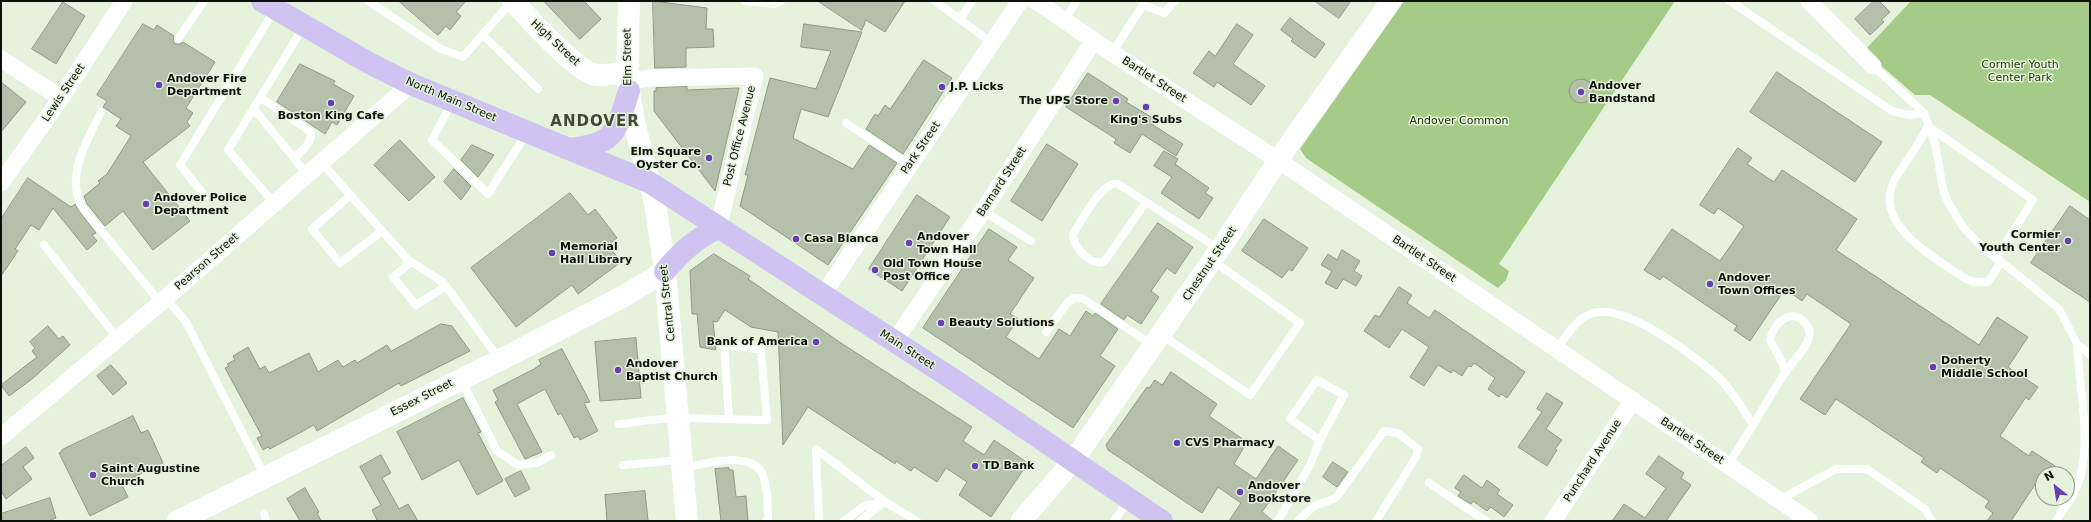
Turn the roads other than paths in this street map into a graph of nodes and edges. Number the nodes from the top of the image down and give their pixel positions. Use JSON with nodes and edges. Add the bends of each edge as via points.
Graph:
{"nodes":[{"id":1,"x":124,"y":1,"type":"edge"},
{"id":2,"x":204,"y":1,"type":"edge"},
{"id":3,"x":368,"y":1,"type":"edge"},
{"id":4,"x":513,"y":1,"type":"edge"},
{"id":5,"x":629,"y":1,"type":"edge"},
{"id":6,"x":745,"y":1,"type":"edge"},
{"id":7,"x":781,"y":1,"type":"edge"},
{"id":8,"x":935,"y":1,"type":"edge"},
{"id":9,"x":972,"y":1,"type":"edge"},
{"id":10,"x":1020,"y":1,"type":"edge"},
{"id":11,"x":1036,"y":1,"type":"edge"},
{"id":12,"x":1078,"y":1,"type":"edge"},
{"id":13,"x":1175,"y":1,"type":"edge"},
{"id":14,"x":1391,"y":1,"type":"edge"},
{"id":15,"x":1730,"y":1,"type":"edge"},
{"id":16,"x":1809,"y":1,"type":"edge"},
{"id":17,"x":1144,"y":3,"type":"edge"},
{"id":18,"x":268,"y":5,"type":"edge"},
{"id":19,"x":960,"y":19,"type":"junction"},
{"id":20,"x":1064,"y":20,"type":"junction"},
{"id":21,"x":304,"y":26,"type":"junction"},
{"id":22,"x":483,"y":35,"type":"junction"},
{"id":23,"x":178,"y":39,"type":"dead end"},
{"id":24,"x":1094,"y":40,"type":"junction"},
{"id":25,"x":992,"y":43,"type":"junction"},
{"id":26,"x":1112,"y":53,"type":"junction"},
{"id":27,"x":1,"y":59,"type":"edge"},
{"id":28,"x":1873,"y":66,"type":"joint"},
{"id":29,"x":627,"y":82,"type":"junction"},
{"id":30,"x":411,"y":84,"type":"junction"},
{"id":31,"x":538,"y":89,"type":"dead end"},
{"id":32,"x":61,"y":98,"type":"junction"},
{"id":33,"x":261,"y":98,"type":"junction"},
{"id":34,"x":452,"y":101,"type":"junction"},
{"id":35,"x":254,"y":109,"type":"junction"},
{"id":36,"x":101,"y":112,"type":"dead end"},
{"id":37,"x":1924,"y":113,"type":"junction"},
{"id":38,"x":846,"y":123,"type":"dead end"},
{"id":39,"x":1928,"y":126,"type":"junction"},
{"id":40,"x":528,"y":132,"type":"junction"},
{"id":41,"x":568,"y":149,"type":"junction"},
{"id":42,"x":294,"y":158,"type":"junction"},
{"id":43,"x":1278,"y":160,"type":"junction"},
{"id":44,"x":321,"y":162,"type":"junction"},
{"id":45,"x":910,"y":164,"type":"junction"},
{"id":46,"x":307,"y":174,"type":"junction"},
{"id":47,"x":649,"y":182,"type":"junction"},
{"id":48,"x":1,"y":183,"type":"edge"},
{"id":49,"x":351,"y":195,"type":"junction"},
{"id":50,"x":205,"y":196,"type":"dead end"},
{"id":51,"x":1146,"y":202,"type":"junction"},
{"id":52,"x":274,"y":203,"type":"junction"},
{"id":53,"x":983,"y":211,"type":"junction"},
{"id":54,"x":718,"y":228,"type":"junction"},
{"id":55,"x":382,"y":231,"type":"junction"},
{"id":56,"x":1031,"y":241,"type":"dead end"},
{"id":57,"x":44,"y":245,"type":"dead end"},
{"id":58,"x":1216,"y":255,"type":"junction"},
{"id":59,"x":1999,"y":260,"type":"junction"},
{"id":60,"x":411,"y":262,"type":"junction"},
{"id":61,"x":665,"y":272,"type":"junction"},
{"id":62,"x":446,"y":286,"type":"junction"},
{"id":63,"x":823,"y":295,"type":"junction"},
{"id":64,"x":163,"y":300,"type":"junction"},
{"id":65,"x":1046,"y":332,"type":"dead end"},
{"id":66,"x":118,"y":339,"type":"junction"},
{"id":67,"x":1157,"y":340,"type":"junction"},
{"id":68,"x":894,"y":342,"type":"junction"},
{"id":69,"x":2077,"y":344,"type":"junction"},
{"id":70,"x":1557,"y":348,"type":"junction"},
{"id":71,"x":2090,"y":355,"type":"edge"},
{"id":72,"x":500,"y":360,"type":"junction"},
{"id":73,"x":1785,"y":373,"type":"junction"},
{"id":74,"x":461,"y":379,"type":"junction"},
{"id":75,"x":1633,"y":400,"type":"junction"},
{"id":76,"x":679,"y":418,"type":"junction"},
{"id":77,"x":729,"y":419,"type":"junction"},
{"id":78,"x":619,"y":424,"type":"dead end"},
{"id":79,"x":1753,"y":425,"type":"junction"},
{"id":80,"x":1,"y":437,"type":"edge"},
{"id":81,"x":1320,"y":440,"type":"junction"},
{"id":82,"x":551,"y":455,"type":"dead end"},
{"id":83,"x":1073,"y":461,"type":"junction"},
{"id":84,"x":683,"y":464,"type":"junction"},
{"id":85,"x":623,"y":465,"type":"dead end"},
{"id":86,"x":1728,"y":465,"type":"junction"},
{"id":87,"x":266,"y":477,"type":"junction"},
{"id":88,"x":1429,"y":483,"type":"dead end"},
{"id":89,"x":1129,"y":499,"type":"junction"},
{"id":90,"x":1779,"y":500,"type":"junction"},
{"id":91,"x":885,"y":502,"type":"junction"},
{"id":92,"x":178,"y":521,"type":"edge"},
{"id":93,"x":687,"y":521,"type":"edge"},
{"id":94,"x":766,"y":521,"type":"edge"},
{"id":95,"x":819,"y":521,"type":"edge"},
{"id":96,"x":844,"y":521,"type":"edge"},
{"id":97,"x":860,"y":521,"type":"edge"},
{"id":98,"x":917,"y":521,"type":"edge"},
{"id":99,"x":1021,"y":521,"type":"edge"},
{"id":100,"x":1114,"y":521,"type":"edge"},
{"id":101,"x":1162,"y":521,"type":"edge"},
{"id":102,"x":1278,"y":521,"type":"edge"},
{"id":103,"x":1298,"y":521,"type":"edge"},
{"id":104,"x":1376,"y":521,"type":"edge"},
{"id":105,"x":1486,"y":521,"type":"edge"},
{"id":106,"x":1553,"y":521,"type":"edge"},
{"id":107,"x":1810,"y":521,"type":"edge"},
{"id":108,"x":1932,"y":521,"type":"edge"},
{"id":109,"x":2056,"y":521,"type":"edge"}],
"edges":[{"from":1,"to":32,"type":"street","name":"Lewis Street"},
{"from":2,"to":23,"type":"lane"},
{"from":3,"to":22,"type":"lane","via":[[441,49],[463,57]]},
{"from":4,"to":22,"type":"lane"},
{"from":4,"to":29,"type":"main road","name":"High Street","via":[[566,55],[588,72]]},
{"from":5,"to":29,"type":"main road","name":"Elm Street"},
{"from":6,"to":7,"type":"lane","via":[[775,4]]},
{"from":8,"to":19,"type":"lane"},
{"from":9,"to":19,"type":"lane"},
{"from":10,"to":25,"type":"street","name":"Park Street"},
{"from":11,"to":20,"type":"street","name":"Bartlet Street"},
{"from":12,"to":20,"type":"lane"},
{"from":13,"to":17,"type":"lane","via":[[1164,13]]},
{"from":14,"to":43,"type":"street","name":"Chestnut Street"},
{"from":15,"to":37,"type":"lane","via":[[1892,112],[1908,115]]},
{"from":16,"to":28,"type":"street"},
{"from":17,"to":26,"type":"lane"},
{"from":18,"to":21,"type":"main road","name":"North Main Street"},
{"from":18,"to":50,"type":"lane","via":[[180,165]]},
{"from":19,"to":25,"type":"lane"},
{"from":20,"to":24,"type":"street","name":"Bartlet Street"},
{"from":21,"to":30,"type":"main road","name":"North Main Street"},
{"from":21,"to":33,"type":"lane"},
{"from":22,"to":31,"type":"lane"},
{"from":24,"to":26,"type":"street","name":"Bartlet Street"},
{"from":24,"to":53,"type":"street","name":"Barnard Street"},
{"from":25,"to":45,"type":"street","name":"Park Street"},
{"from":26,"to":43,"type":"street","name":"Bartlet Street"},
{"from":27,"to":32,"type":"street"},
{"from":28,"to":37,"type":"lane"},
{"from":29,"to":41,"type":"main road","via":[[618,124],[612,135],[598,144]]},
{"from":29,"to":47,"type":"main road","name":"Elm Street"},
{"from":29,"to":54,"type":"street","name":"Post Office Avenue","via":[[651,78],[755,76]]},
{"from":30,"to":34,"type":"main road","name":"North Main Street"},
{"from":30,"to":44,"type":"street","name":"Pearson Street"},
{"from":32,"to":48,"type":"street","name":"Lewis Street"},
{"from":33,"to":35,"type":"lane"},
{"from":33,"to":42,"type":"lane","via":[[311,132],[311,138],[306,146]]},
{"from":34,"to":40,"type":"main road","name":"North Main Street"},
{"from":34,"to":40,"type":"lane","via":[[432,140],[488,194]]},
{"from":35,"to":42,"type":"lane"},
{"from":35,"to":52,"type":"lane","via":[[228,150]]},
{"from":36,"to":64,"type":"lane","via":[[79,160],[75,187],[77,198]]},
{"from":37,"to":39,"type":"lane"},
{"from":38,"to":45,"type":"lane"},
{"from":39,"to":59,"type":"lane","via":[[1935,143],[1943,189],[1948,202],[1974,240]]},
{"from":39,"to":59,"type":"lane","via":[[2033,200]]},
{"from":39,"to":59,"type":"lane","via":[[1889,193],[1894,218],[1909,239],[1964,278],[1974,282],[1988,282]]},
{"from":40,"to":41,"type":"main road","name":"North Main Street"},
{"from":41,"to":47,"type":"main road","name":"North Main Street"},
{"from":42,"to":46,"type":"lane"},
{"from":43,"to":58,"type":"street","name":"Chestnut Street"},
{"from":43,"to":70,"type":"street","name":"Bartlet Street"},
{"from":44,"to":46,"type":"street","name":"Pearson Street"},
{"from":44,"to":49,"type":"lane"},
{"from":45,"to":63,"type":"street","name":"Park Street"},
{"from":46,"to":52,"type":"street","name":"Pearson Street"},
{"from":47,"to":54,"type":"main road","name":"Main Street"},
{"from":47,"to":61,"type":"main road","name":"Central Street","via":[[655,203]]},
{"from":49,"to":55,"type":"lane"},
{"from":49,"to":55,"type":"lane","via":[[312,229],[340,263]]},
{"from":51,"to":51,"type":"lane","via":[[1118,184],[1110,184],[1102,190],[1072,234],[1078,249],[1094,262],[1104,262]]},
{"from":51,"to":58,"type":"lane"},
{"from":52,"to":64,"type":"street","name":"Pearson Street"},
{"from":53,"to":56,"type":"lane"},
{"from":53,"to":68,"type":"street","name":"Barnard Street"},
{"from":54,"to":61,"type":"main road","via":[[698,238]]},
{"from":54,"to":63,"type":"main road","name":"Main Street"},
{"from":55,"to":60,"type":"lane"},
{"from":57,"to":66,"type":"lane"},
{"from":58,"to":67,"type":"street","name":"Chestnut Street"},
{"from":58,"to":67,"type":"lane","via":[[1300,323],[1250,395]]},
{"from":59,"to":69,"type":"lane","via":[[2058,310]]},
{"from":60,"to":62,"type":"lane"},
{"from":60,"to":62,"type":"lane","via":[[393,277],[416,305]]},
{"from":61,"to":72,"type":"main road","name":"Essex Street"},
{"from":61,"to":76,"type":"main road","name":"Central Street"},
{"from":62,"to":72,"type":"lane"},
{"from":63,"to":68,"type":"main road","name":"Main Street"},
{"from":64,"to":66,"type":"street","name":"Pearson Street"},
{"from":64,"to":87,"type":"lane","via":[[186,322]]},
{"from":65,"to":67,"type":"lane","via":[[1068,302],[1074,298],[1082,298]]},
{"from":66,"to":80,"type":"street","name":"Pearson Street"},
{"from":67,"to":83,"type":"street","name":"Chestnut Street"},
{"from":68,"to":83,"type":"main road","name":"Main Street"},
{"from":69,"to":71,"type":"lane"},
{"from":69,"to":109,"type":"lane","via":[[2084,460],[2080,480]]},
{"from":70,"to":75,"type":"street","name":"Bartlet Street"},
{"from":70,"to":79,"type":"lane","via":[[1572,328],[1587,315],[1606,312],[1633,319],[1673,341],[1721,380]]},
{"from":72,"to":74,"type":"main road","name":"Essex Street"},
{"from":73,"to":73,"type":"lane","via":[[1805,346],[1810,333],[1801,319],[1794,316],[1782,320],[1774,327],[1770,340]]},
{"from":73,"to":79,"type":"lane"},
{"from":74,"to":82,"type":"lane","via":[[497,451],[518,465],[537,463]]},
{"from":74,"to":87,"type":"main road","name":"Essex Street"},
{"from":75,"to":86,"type":"street","name":"Bartlet Street"},
{"from":75,"to":106,"type":"street","name":"Punchard Avenue"},
{"from":76,"to":77,"type":"lane"},
{"from":76,"to":78,"type":"lane"},
{"from":76,"to":84,"type":"main road","name":"Central Street"},
{"from":77,"to":77,"type":"lane","via":[[767,420],[761,350],[724,344]]},
{"from":79,"to":86,"type":"lane"},
{"from":81,"to":81,"type":"lane","via":[[1344,395],[1317,380],[1290,419]]},
{"from":81,"to":102,"type":"lane","via":[[1310,465]]},
{"from":83,"to":89,"type":"main road","name":"Main Street"},
{"from":83,"to":99,"type":"street","name":"Chestnut Street"},
{"from":84,"to":85,"type":"lane"},
{"from":84,"to":93,"type":"main road","name":"Central Street"},
{"from":84,"to":94,"type":"lane","via":[[732,460],[745,461],[756,466],[762,473],[767,501]]},
{"from":86,"to":90,"type":"street","name":"Bartlet Street"},
{"from":87,"to":92,"type":"main road","name":"Essex Street"},
{"from":88,"to":105,"type":"lane"},
{"from":89,"to":100,"type":"lane"},
{"from":89,"to":101,"type":"main road","name":"Main Street"},
{"from":90,"to":107,"type":"street","name":"Bartlet Street"},
{"from":90,"to":108,"type":"lane","via":[[1836,469],[1867,469],[1925,510]]},
{"from":91,"to":95,"type":"lane","via":[[816,450]]},
{"from":91,"to":96,"type":"lane","via":[[864,506]]},
{"from":91,"to":97,"type":"lane"},
{"from":91,"to":98,"type":"lane"},
{"from":103,"to":104,"type":"lane","via":[[1314,506],[1336,498],[1384,431],[1398,433],[1418,449],[1416,457]]}]}
